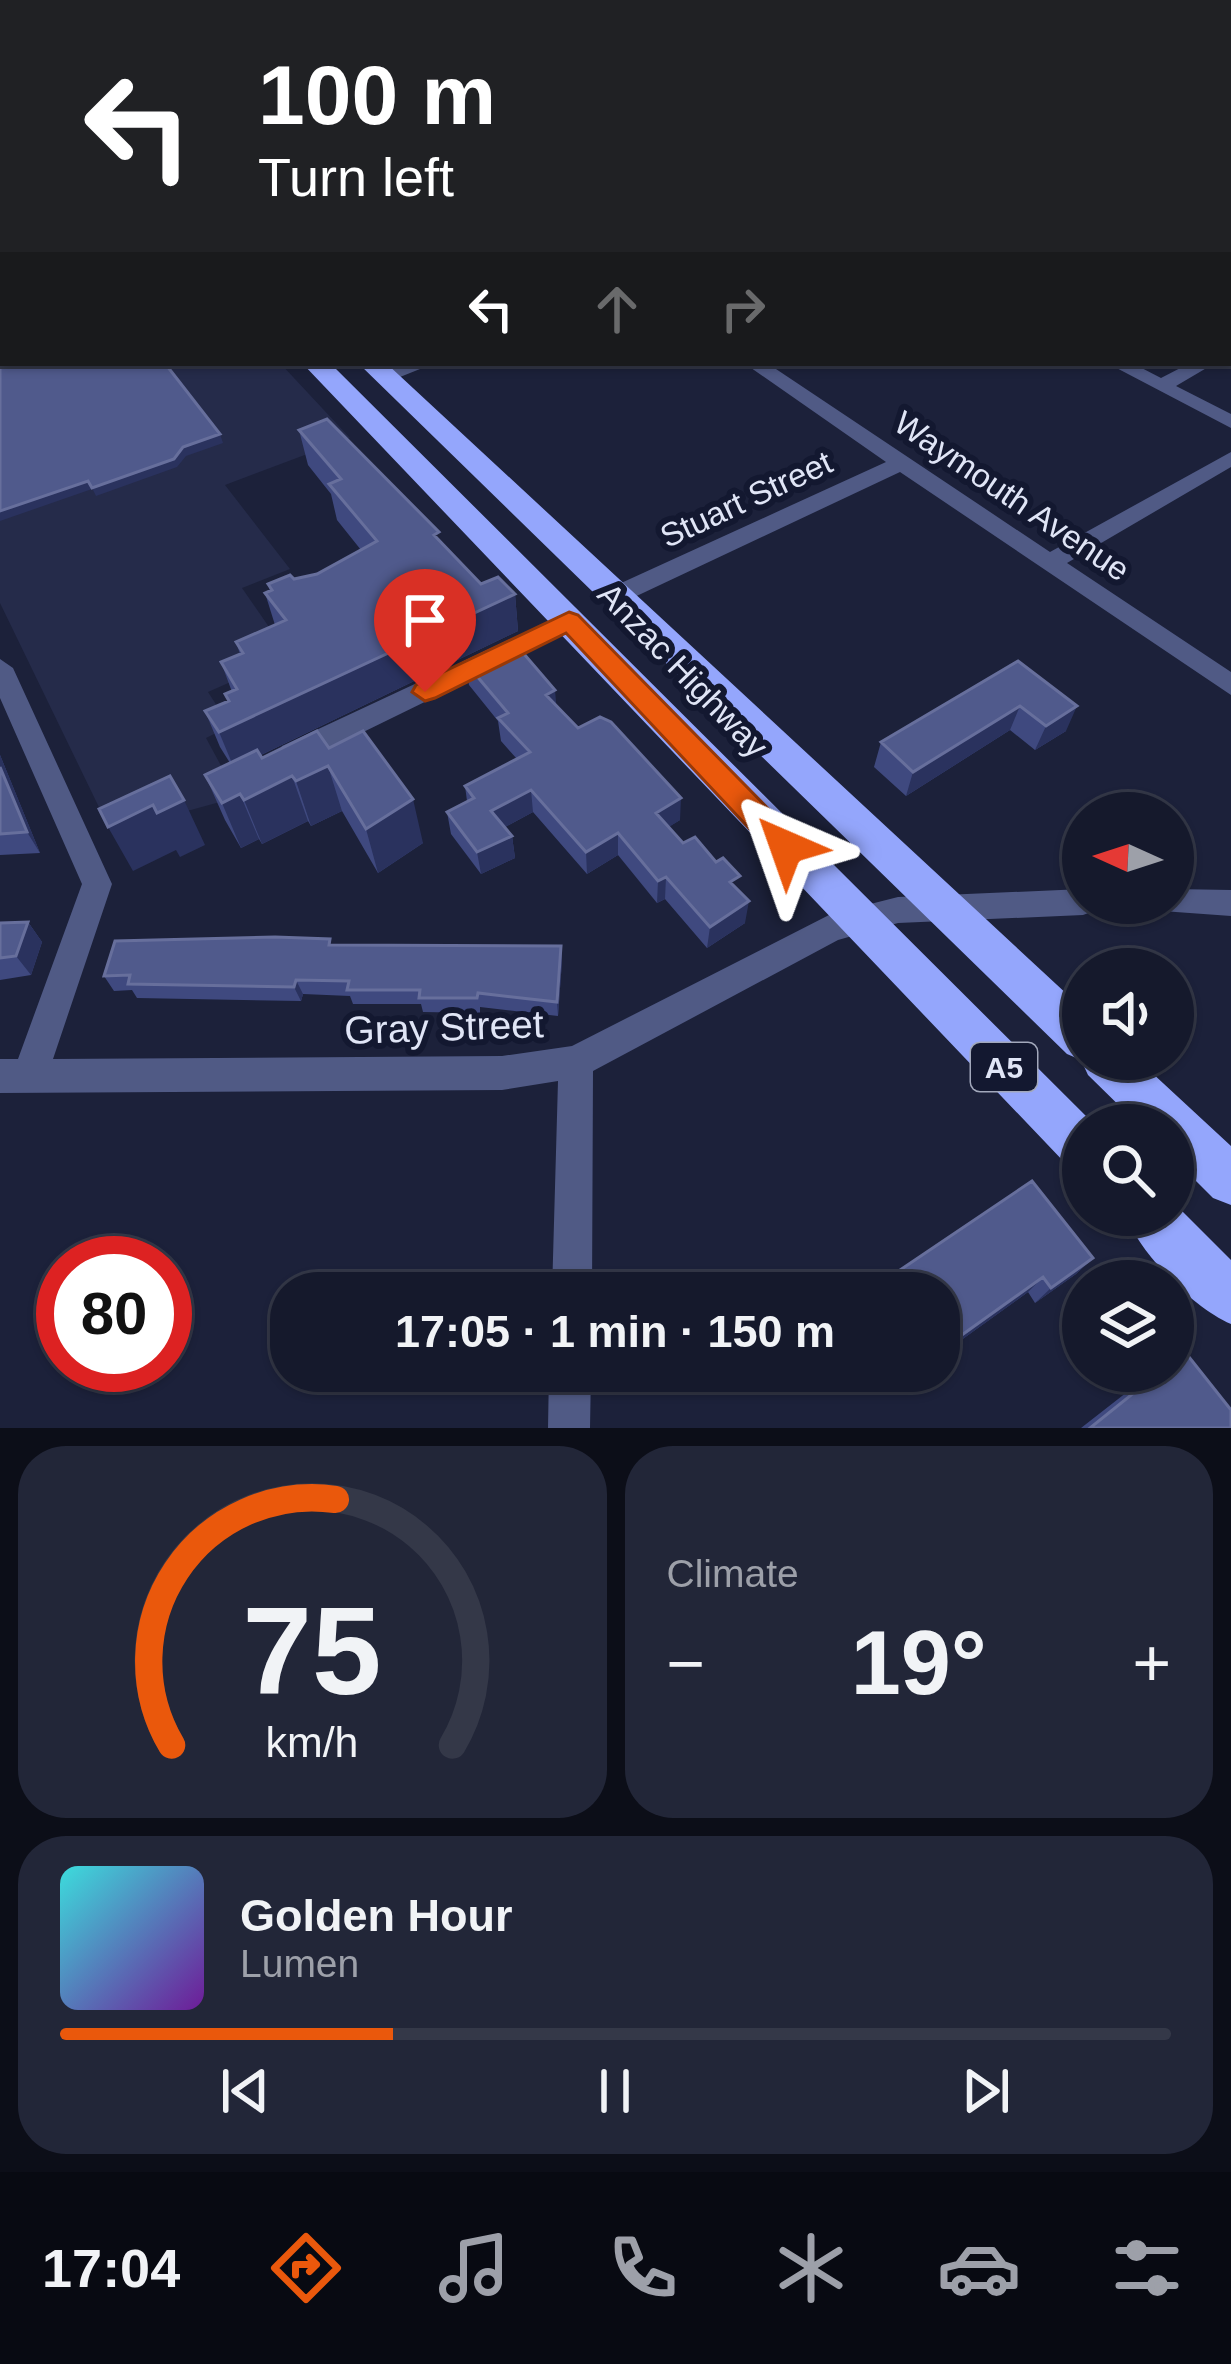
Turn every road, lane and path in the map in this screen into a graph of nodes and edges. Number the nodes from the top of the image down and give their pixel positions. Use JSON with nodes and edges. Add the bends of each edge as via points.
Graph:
{"nodes":[{"id":1,"x":318,"y":366,"type":"edge"},
{"id":2,"x":759,"y":366,"type":"edge"},
{"id":3,"x":1124,"y":366,"type":"edge"},
{"id":4,"x":1199,"y":366,"type":"edge"},
{"id":5,"x":378,"y":370,"type":"edge"},
{"id":6,"x":1161,"y":386,"type":"junction"},
{"id":7,"x":371,"y":419,"type":"junction"},
{"id":8,"x":1231,"y":422,"type":"edge"},
{"id":9,"x":1231,"y":458,"type":"edge"},
{"id":10,"x":903,"y":462,"type":"junction"},
{"id":11,"x":517,"y":502,"type":"junction"},
{"id":12,"x":491,"y":539,"type":"junction"},
{"id":13,"x":1052,"y":561,"type":"junction"},
{"id":14,"x":617,"y":596,"type":"junction"},
{"id":15,"x":569,"y":621,"type":"junction"},
{"id":16,"x":2,"y":678,"type":"edge"},
{"id":17,"x":1231,"y":685,"type":"edge"},
{"id":18,"x":753,"y":725,"type":"junction"},
{"id":19,"x":700,"y":756,"type":"junction"},
{"id":20,"x":269,"y":765,"type":"edge"},
{"id":21,"x":1194,"y":902,"type":"edge"},
{"id":22,"x":1062,"y":903,"type":"edge"},
{"id":23,"x":1231,"y":903,"type":"edge"},
{"id":24,"x":943,"y":906,"type":"junction"},
{"id":25,"x":858,"y":921,"type":"junction"},
{"id":26,"x":1062,"y":1019,"type":"edge"},
{"id":27,"x":576,"y":1062,"type":"junction"},
{"id":28,"x":15,"y":1076,"type":"edge"},
{"id":29,"x":1126,"y":1080,"type":"edge"},
{"id":30,"x":1062,"y":1126,"type":"edge"},
{"id":31,"x":1231,"y":1180,"type":"edge"},
{"id":32,"x":1171,"y":1236,"type":"edge"},
{"id":33,"x":572,"y":1272,"type":"edge"},
{"id":34,"x":1231,"y":1297,"type":"edge"},
{"id":35,"x":570,"y":1392,"type":"edge"},
{"id":36,"x":569,"y":1428,"type":"edge"}],
"edges":[{"from":1,"to":7,"type":"highway","name":"Anzac Highway","number":"A5"},
{"from":2,"to":10,"type":"street","name":"Waymouth Avenue"},
{"from":3,"to":6,"type":"street"},
{"from":4,"to":6,"type":"street"},
{"from":5,"to":7,"type":"highway","via":[[383,406]]},
{"from":5,"to":11,"type":"highway","name":"Anzac Highway","number":"A5"},
{"from":6,"to":8,"type":"street"},
{"from":7,"to":12,"type":"highway","name":"Anzac Highway","number":"A5"},
{"from":9,"to":13,"type":"street"},
{"from":10,"to":13,"type":"street","name":"Waymouth Avenue"},
{"from":10,"to":14,"type":"street","name":"Stuart Street"},
{"from":11,"to":12,"type":"highway","via":[[496,511]]},
{"from":11,"to":14,"type":"highway","name":"Anzac Highway","number":"A5"},
{"from":12,"to":15,"type":"highway","name":"Anzac Highway","number":"A5"},
{"from":13,"to":17,"type":"street","name":"Waymouth Avenue"},
{"from":14,"to":18,"type":"highway","name":"Anzac Highway","number":"A5"},
{"from":15,"to":19,"type":"highway","name":"Anzac Highway","number":"A5"},
{"from":15,"to":20,"type":"street"},
{"from":16,"to":28,"type":"street","via":[[97,884]]},
{"from":18,"to":19,"type":"highway"},
{"from":18,"to":24,"type":"highway","name":"Anzac Highway","number":"A5"},
{"from":19,"to":25,"type":"highway","name":"Anzac Highway","number":"A5"},
{"from":21,"to":23,"type":"street"},
{"from":22,"to":24,"type":"street","name":"Gray Street"},
{"from":24,"to":25,"type":"street","name":"Gray Street"},
{"from":24,"to":26,"type":"highway","name":"Anzac Highway","number":"A5"},
{"from":25,"to":27,"type":"street","name":"Gray Street"},
{"from":25,"to":30,"type":"highway","name":"Anzac Highway","number":"A5"},
{"from":27,"to":28,"type":"street","name":"Gray Street","via":[[502,1073]]},
{"from":27,"to":33,"type":"street"},
{"from":29,"to":31,"type":"highway"},
{"from":32,"to":34,"type":"highway"},
{"from":35,"to":36,"type":"street"}]}
